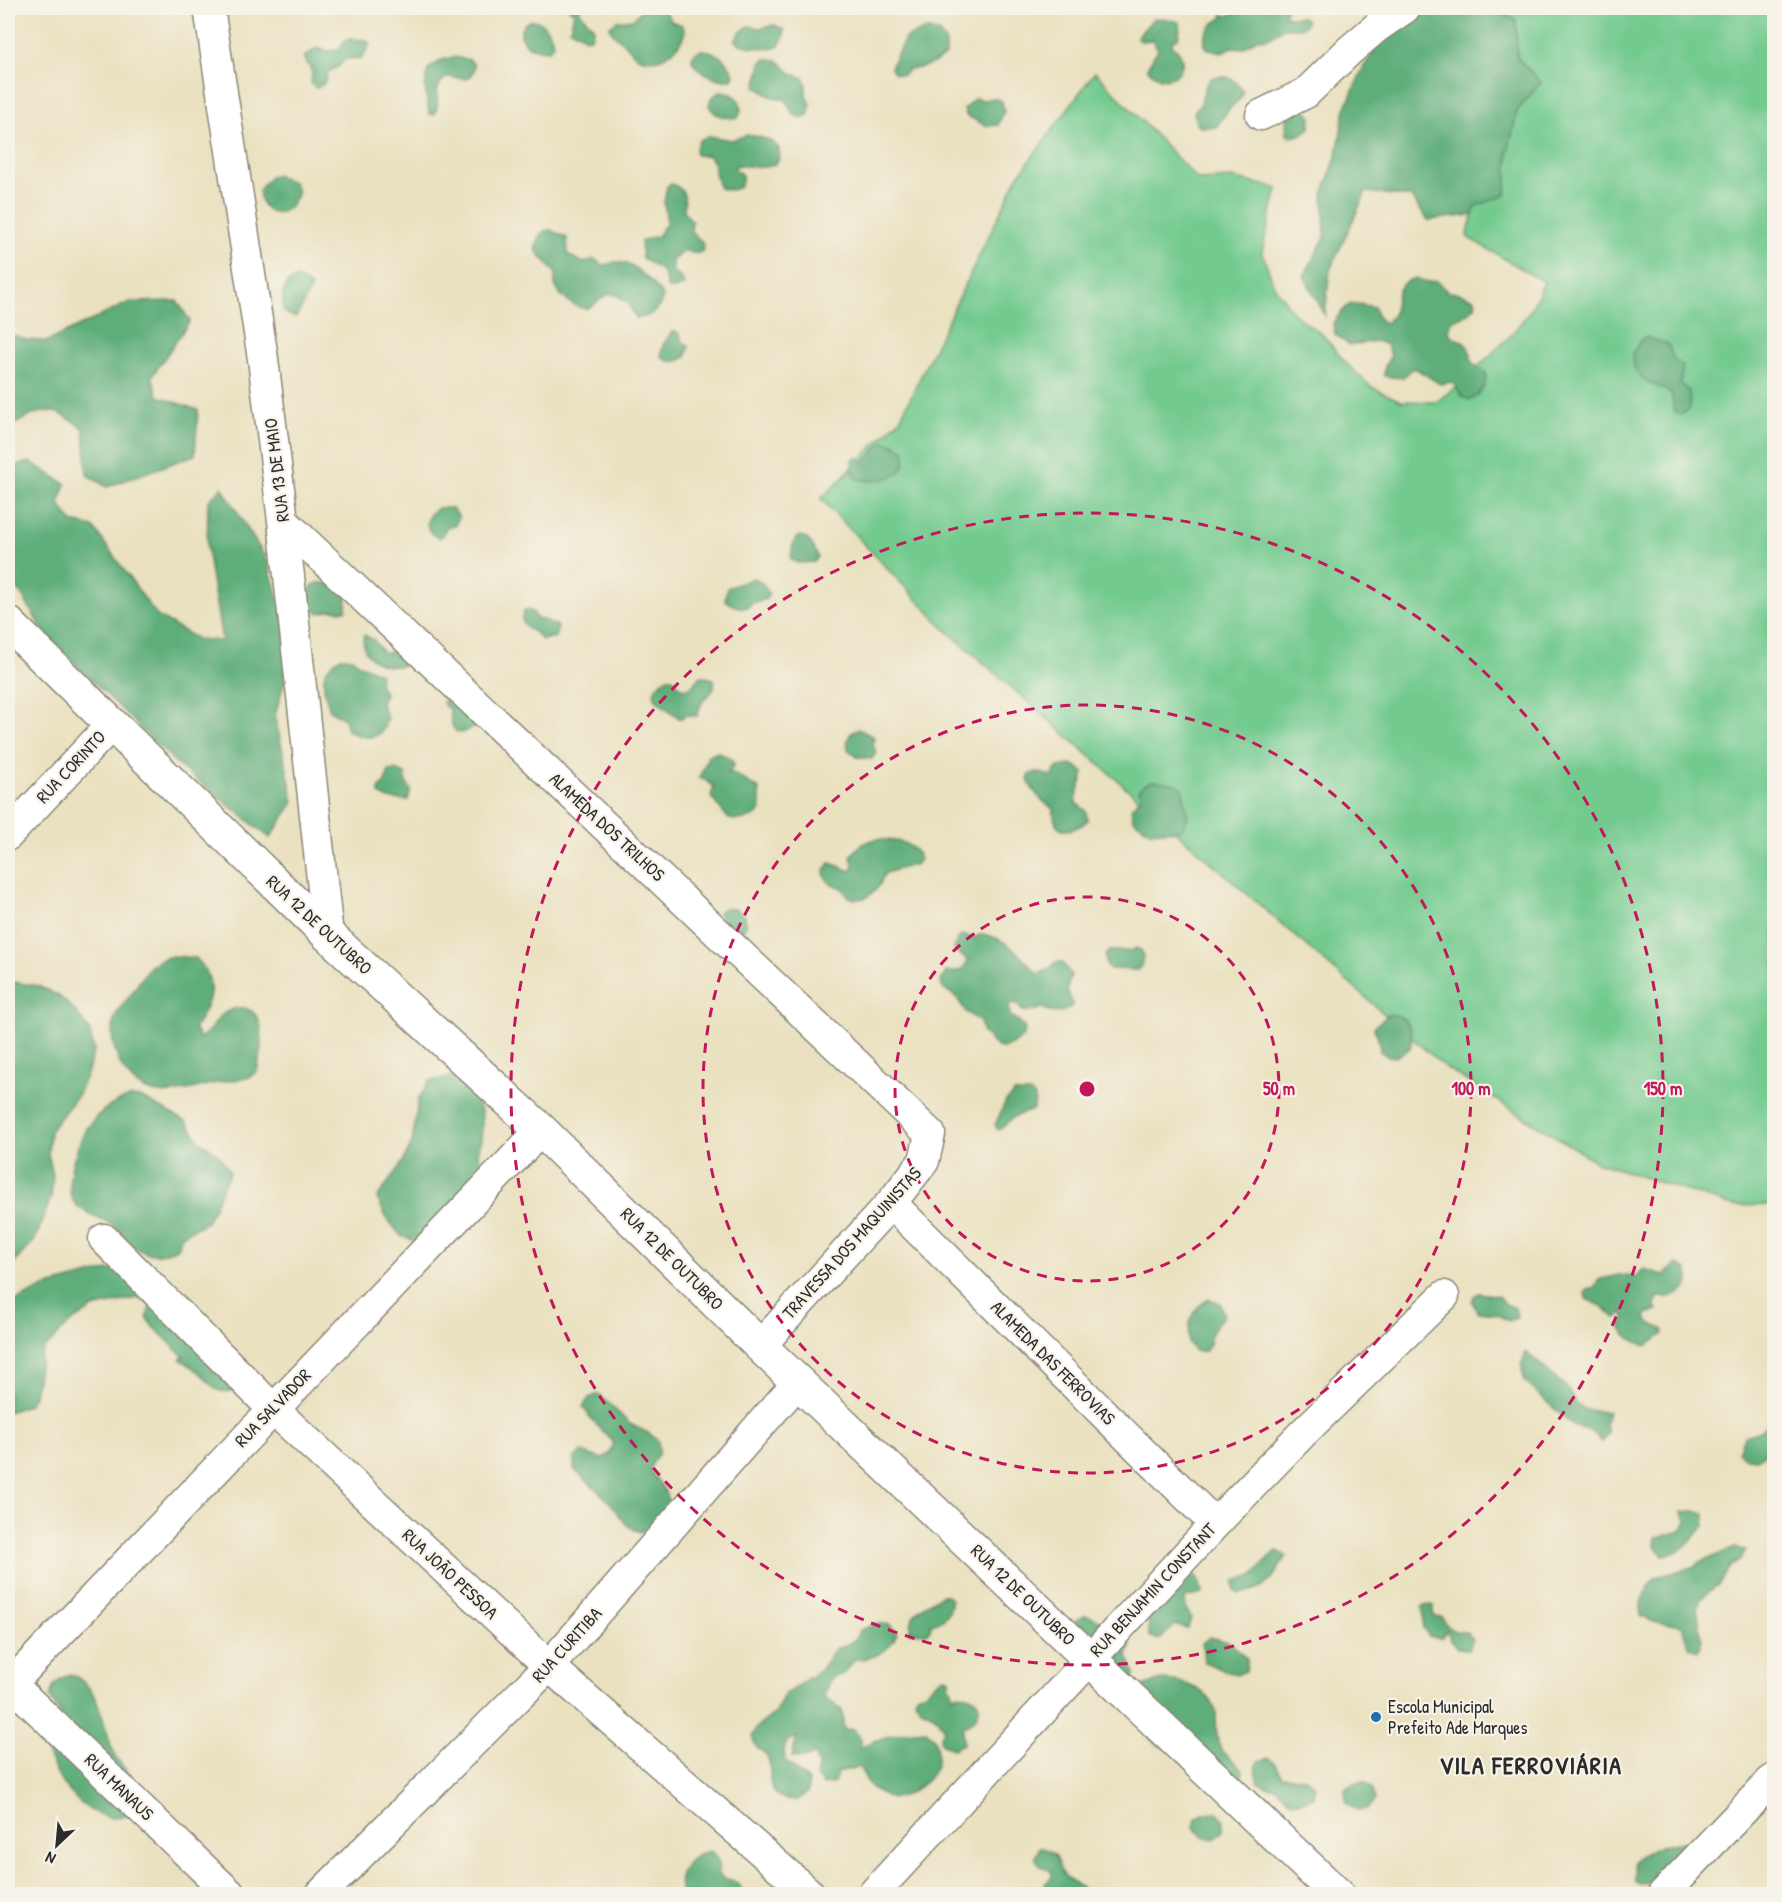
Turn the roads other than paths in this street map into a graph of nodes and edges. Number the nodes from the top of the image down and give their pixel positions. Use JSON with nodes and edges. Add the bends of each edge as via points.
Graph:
{"nodes":[{"id":1,"x":209,"y":8,"type":"edge"},
{"id":2,"x":1405,"y":8,"type":"edge"},
{"id":3,"x":1261,"y":115,"type":"dead end"},
{"id":4,"x":283,"y":521,"type":"junction"},
{"id":5,"x":8,"y":623,"type":"edge"},
{"id":6,"x":111,"y":725,"type":"junction"},
{"id":7,"x":8,"y":835,"type":"edge"},
{"id":8,"x":328,"y":935,"type":"junction"},
{"id":9,"x":540,"y":1130,"type":"junction"},
{"id":10,"x":930,"y":1134,"type":"joint"},
{"id":11,"x":891,"y":1203,"type":"junction"},
{"id":12,"x":104,"y":1239,"type":"dead end"},
{"id":13,"x":1444,"y":1296,"type":"dead end"},
{"id":14,"x":760,"y":1346,"type":"junction"},
{"id":15,"x":798,"y":1382,"type":"junction"},
{"id":16,"x":273,"y":1409,"type":"junction"},
{"id":17,"x":1215,"y":1524,"type":"junction"},
{"id":18,"x":1089,"y":1658,"type":"junction"},
{"id":19,"x":549,"y":1666,"type":"junction"},
{"id":20,"x":9,"y":1684,"type":"edge"},
{"id":21,"x":1774,"y":1779,"type":"edge"},
{"id":22,"x":230,"y":1894,"type":"edge"},
{"id":23,"x":321,"y":1894,"type":"edge"},
{"id":24,"x":810,"y":1894,"type":"edge"},
{"id":25,"x":873,"y":1894,"type":"edge"},
{"id":26,"x":1337,"y":1894,"type":"edge"},
{"id":27,"x":1663,"y":1894,"type":"edge"}],
"edges":[{"from":1,"to":4,"type":"street","name":"RUA 13 DE MAIO","via":[[263,359]]},
{"from":2,"to":3,"type":"street","via":[[1350,50],[1306,93]]},
{"from":4,"to":8,"type":"street","name":"RUA 13 DE MAIO"},
{"from":4,"to":10,"type":"street","name":"ALAMEDA DOS TRILHOS"},
{"from":5,"to":6,"type":"main road","name":"RUA 12 DE OUTUBRO"},
{"from":6,"to":7,"type":"street","name":"RUA CORINTO"},
{"from":6,"to":8,"type":"main road","name":"RUA 12 DE OUTUBRO"},
{"from":8,"to":9,"type":"main road","name":"RUA 12 DE OUTUBRO"},
{"from":9,"to":14,"type":"main road","name":"RUA 12 DE OUTUBRO"},
{"from":9,"to":16,"type":"street","name":"RUA SALVADOR"},
{"from":10,"to":11,"type":"street","name":"TRAVESSA DOS MAQUINISTAS","via":[[924,1161]]},
{"from":11,"to":14,"type":"street","name":"TRAVESSA DOS MAQUINISTAS"},
{"from":11,"to":17,"type":"street","name":"ALAMEDA DAS FERROVIAS"},
{"from":12,"to":16,"type":"street","name":"RUA JOÃO PESSOA"},
{"from":13,"to":17,"type":"street","name":"RUA BENJAMIN CONSTANT"},
{"from":14,"to":15,"type":"main road","name":"RUA 12 DE OUTUBRO"},
{"from":15,"to":18,"type":"main road","name":"RUA 12 DE OUTUBRO"},
{"from":15,"to":19,"type":"street","name":"RUA CURITIBA"},
{"from":16,"to":19,"type":"street","name":"RUA JOÃO PESSOA"},
{"from":16,"to":20,"type":"street","name":"RUA SALVADOR"},
{"from":17,"to":18,"type":"street","name":"RUA BENJAMIN CONSTANT"},
{"from":18,"to":25,"type":"street","name":"RUA BENJAMIN CONSTANT"},
{"from":18,"to":26,"type":"main road","name":"RUA 12 DE OUTUBRO"},
{"from":19,"to":23,"type":"street","name":"RUA CURITIBA"},
{"from":19,"to":24,"type":"street","name":"RUA JOÃO PESSOA"},
{"from":20,"to":22,"type":"street","name":"RUA MANAUS"},
{"from":21,"to":27,"type":"street"}]}
